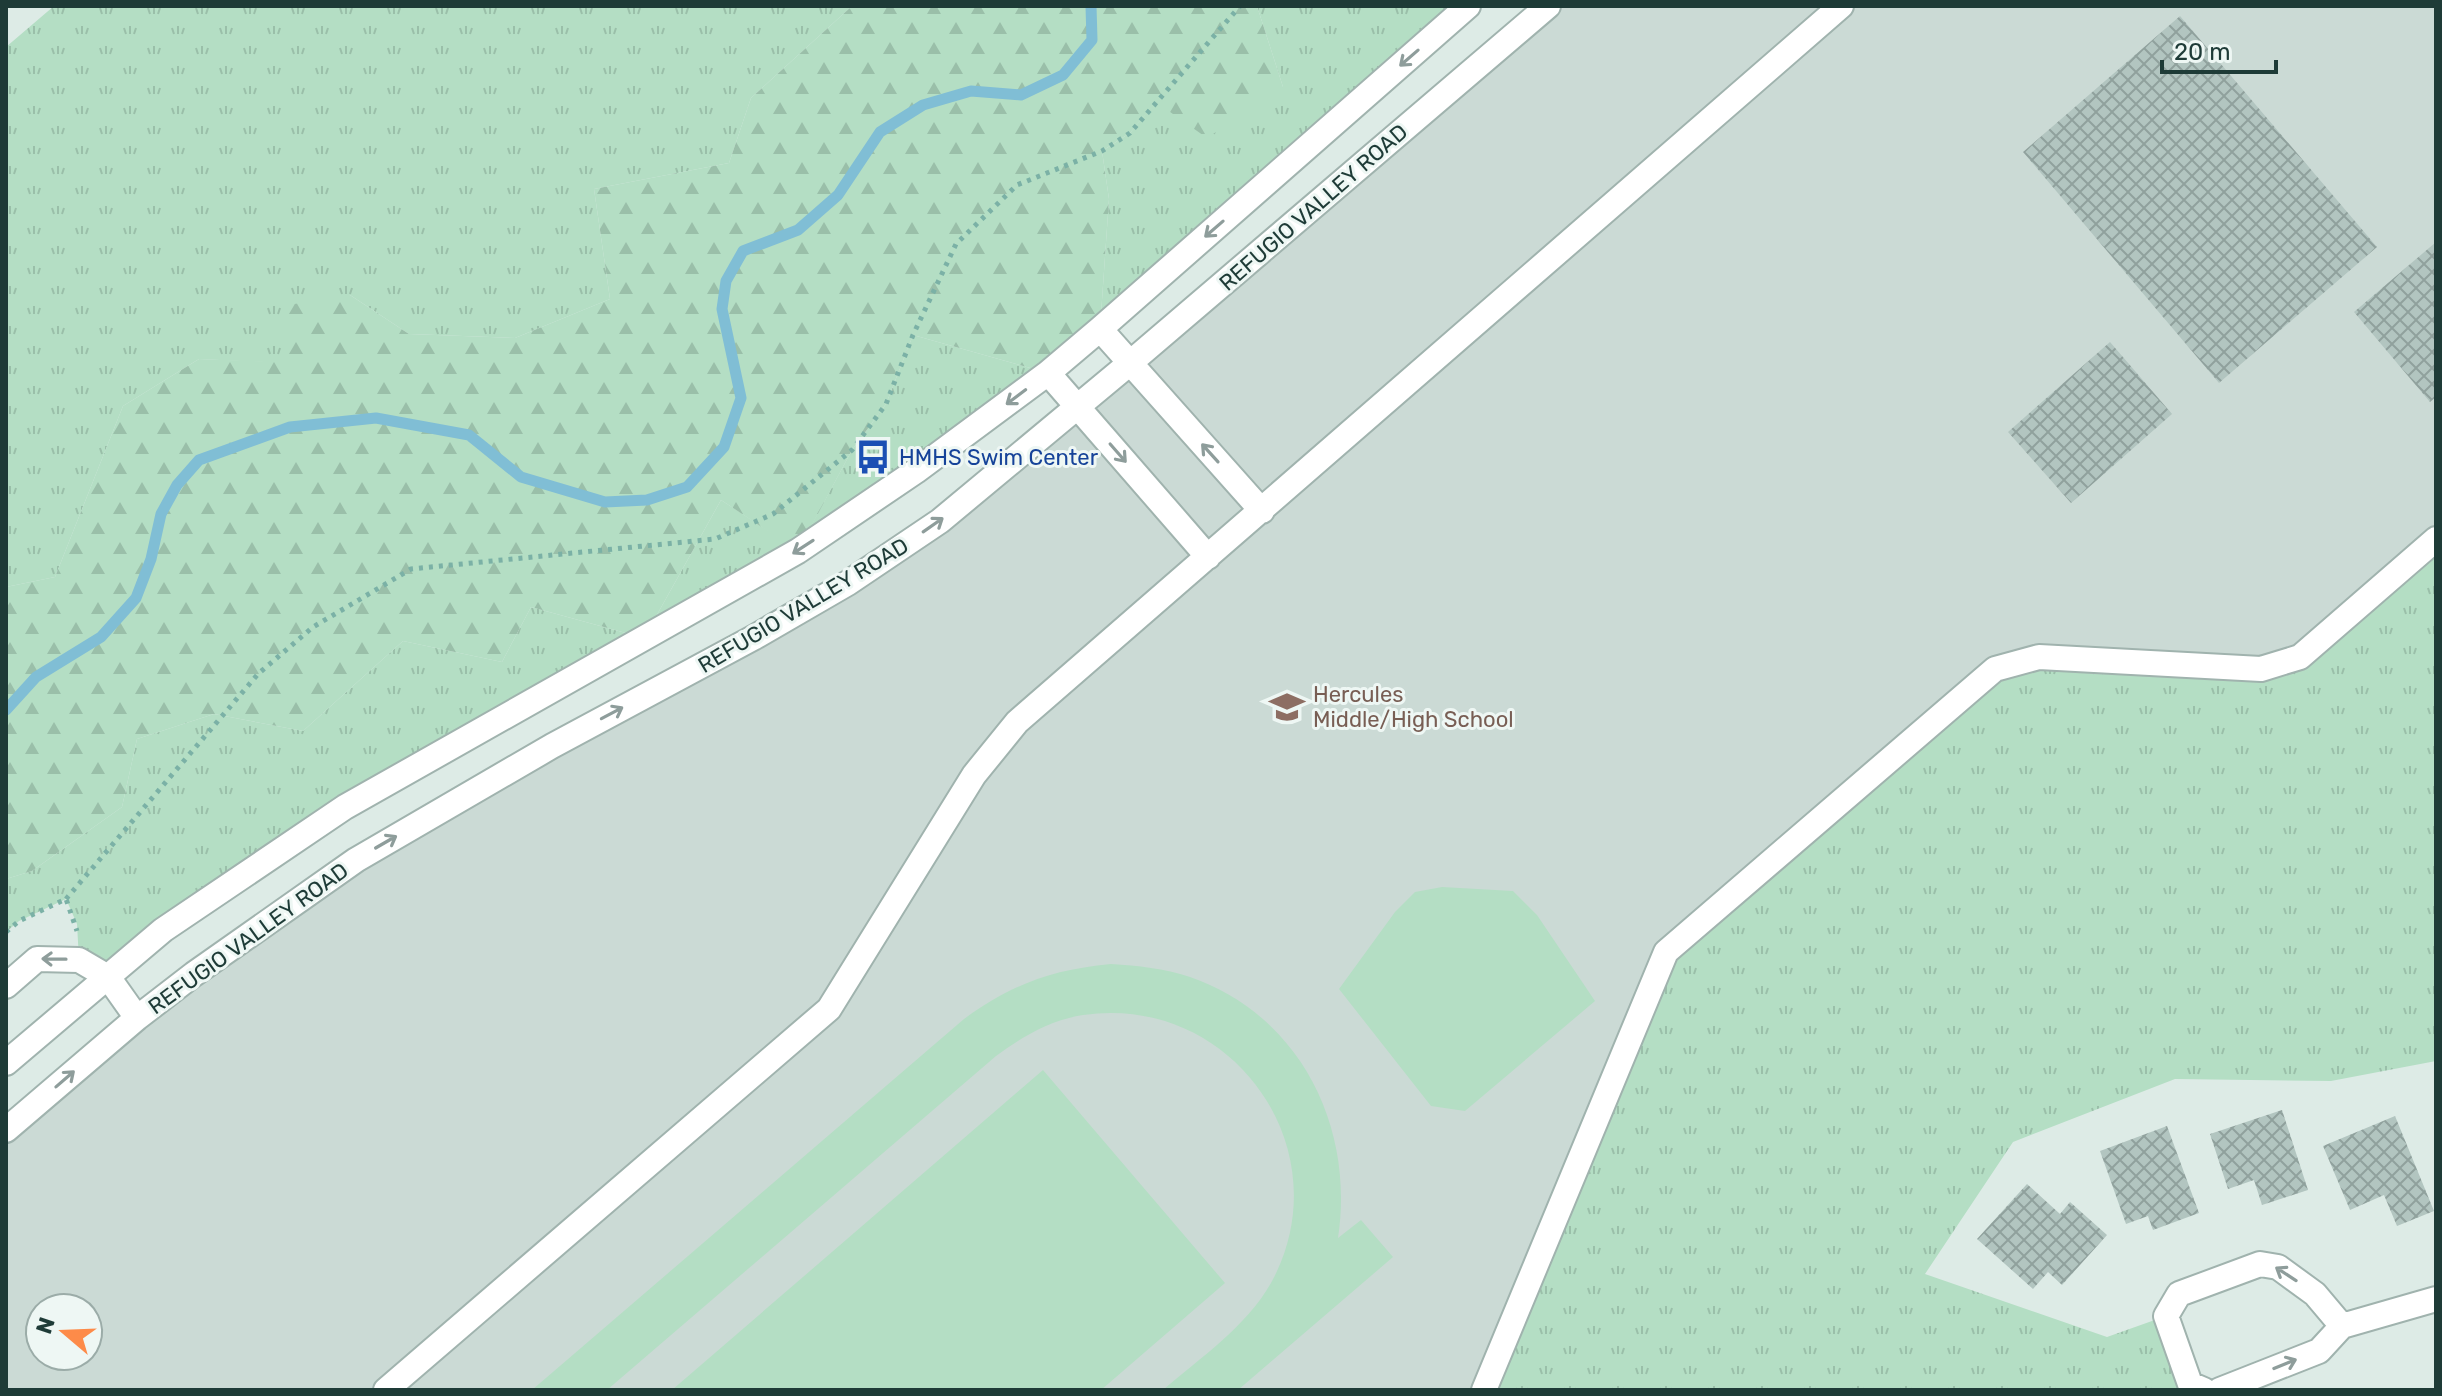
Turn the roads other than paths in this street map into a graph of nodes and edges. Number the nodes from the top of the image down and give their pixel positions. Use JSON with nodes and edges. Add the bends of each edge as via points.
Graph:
{"nodes":[{"id":1,"x":1468,"y":6,"type":"edge"},
{"id":2,"x":1548,"y":6,"type":"edge"},
{"id":3,"x":1841,"y":6,"type":"edge"},
{"id":4,"x":1100,"y":329,"type":"junction"},
{"id":5,"x":1130,"y":363,"type":"junction"},
{"id":6,"x":1048,"y":373,"type":"junction"},
{"id":7,"x":1078,"y":407,"type":"junction"},
{"id":8,"x":1262,"y":511,"type":"junction"},
{"id":9,"x":2436,"y":539,"type":"edge"},
{"id":10,"x":1208,"y":557,"type":"junction"},
{"id":11,"x":108,"y":977,"type":"junction"},
{"id":12,"x":6,"y":986,"type":"edge"},
{"id":13,"x":137,"y":1018,"type":"junction"},
{"id":14,"x":6,"y":1063,"type":"edge"},
{"id":15,"x":6,"y":1130,"type":"edge"},
{"id":16,"x":2436,"y":1299,"type":"edge"},
{"id":17,"x":2342,"y":1326,"type":"junction"},
{"id":18,"x":386,"y":1390,"type":"edge"},
{"id":19,"x":1484,"y":1390,"type":"edge"},
{"id":20,"x":2204,"y":1390,"type":"edge"},
{"id":21,"x":2220,"y":1390,"type":"edge"}],
"edges":[{"from":1,"to":4,"type":"street","one_way":true},
{"from":2,"to":5,"type":"street","name":"REFUGIO VALLEY ROAD"},
{"from":3,"to":8,"type":"street"},
{"from":4,"to":5,"type":"street"},
{"from":4,"to":6,"type":"street"},
{"from":5,"to":7,"type":"street","name":"REFUGIO VALLEY ROAD"},
{"from":8,"to":5,"type":"street","one_way":true},
{"from":6,"to":7,"type":"street"},
{"from":6,"to":11,"type":"street","one_way":true,"via":[[798,551],[345,807],[163,930]]},
{"from":7,"to":10,"type":"street","one_way":true},
{"from":13,"to":7,"type":"street","name":"REFUGIO VALLEY ROAD","one_way":true,"via":[[356,860],[848,583],[940,521]]},
{"from":8,"to":10,"type":"street"},
{"from":9,"to":19,"type":"street","via":[[2300,657],[2261,669],[2039,657],[1995,669],[1666,952]]},
{"from":10,"to":18,"type":"street","via":[[1017,722],[974,775],[829,1009]]},
{"from":11,"to":12,"type":"street","one_way":true,"via":[[79,960],[37,959]]},
{"from":11,"to":13,"type":"street"},
{"from":11,"to":14,"type":"street"},
{"from":15,"to":13,"type":"street","name":"REFUGIO VALLEY ROAD","one_way":true},
{"from":16,"to":17,"type":"street"},
{"from":17,"to":20,"type":"street","one_way":true,"via":[[2315,1294],[2278,1267],[2260,1264],[2179,1294],[2166,1316],[2190,1384]]},
{"from":21,"to":17,"type":"street","one_way":true,"via":[[2319,1351]]}]}
